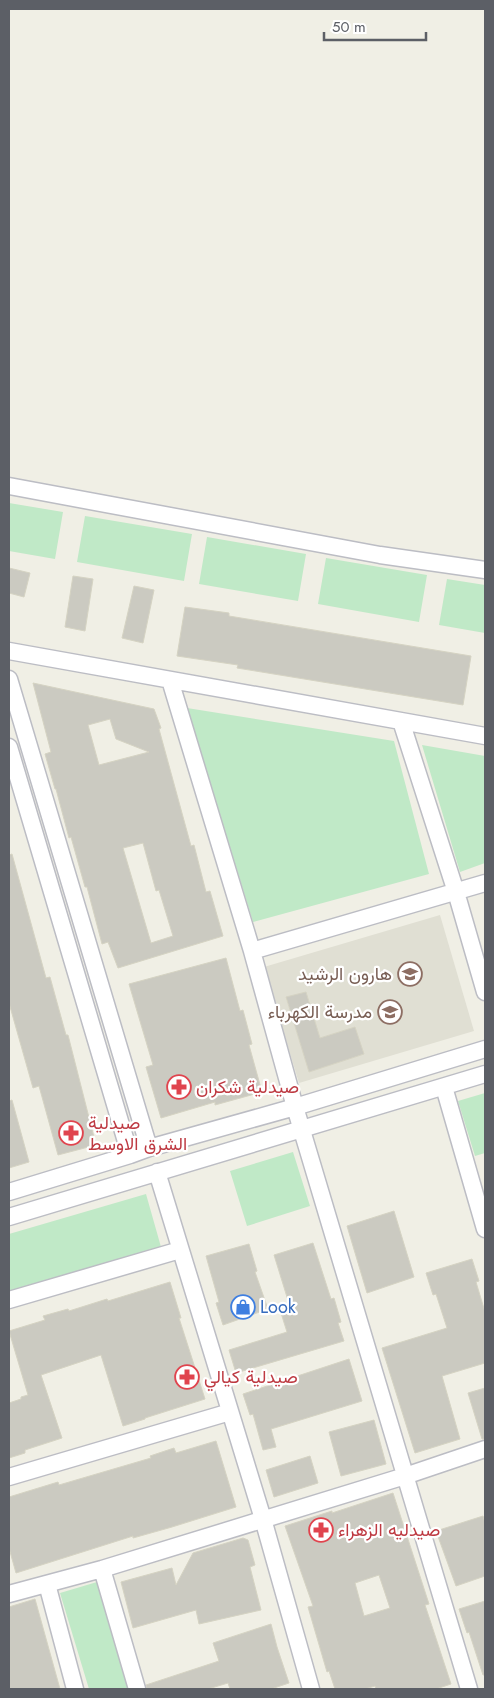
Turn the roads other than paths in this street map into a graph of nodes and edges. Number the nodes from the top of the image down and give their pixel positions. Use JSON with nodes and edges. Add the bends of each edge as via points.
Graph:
{"nodes":[{"id":1,"x":9,"y":486,"type":"edge"},
{"id":2,"x":485,"y":570,"type":"edge"},
{"id":3,"x":9,"y":651,"type":"edge"},
{"id":4,"x":9,"y":679,"type":"edge"},
{"id":5,"x":170,"y":680,"type":"junction"},
{"id":6,"x":401,"y":722,"type":"junction"},
{"id":7,"x":485,"y":736,"type":"edge"},
{"id":8,"x":9,"y":747,"type":"edge"},
{"id":9,"x":43,"y":793,"type":"junction"},
{"id":10,"x":16,"y":801,"type":"edge"},
{"id":11,"x":485,"y":883,"type":"edge"},
{"id":12,"x":456,"y":892,"type":"junction"},
{"id":13,"x":252,"y":951,"type":"junction"},
{"id":14,"x":485,"y":992,"type":"edge"},
{"id":15,"x":485,"y":1049,"type":"edge"},
{"id":16,"x":485,"y":1074,"type":"edge"},
{"id":17,"x":444,"y":1086,"type":"junction"},
{"id":18,"x":294,"y":1107,"type":"junction"},
{"id":19,"x":301,"y":1129,"type":"junction"},
{"id":20,"x":149,"y":1148,"type":"junction"},
{"id":21,"x":130,"y":1155,"type":"junction"},
{"id":22,"x":157,"y":1172,"type":"junction"},
{"id":23,"x":9,"y":1192,"type":"edge"},
{"id":24,"x":9,"y":1217,"type":"edge"},
{"id":25,"x":485,"y":1229,"type":"edge"},
{"id":26,"x":180,"y":1250,"type":"junction"},
{"id":27,"x":9,"y":1300,"type":"edge"},
{"id":28,"x":230,"y":1412,"type":"junction"},
{"id":29,"x":485,"y":1449,"type":"edge"},
{"id":30,"x":405,"y":1476,"type":"junction"},
{"id":31,"x":9,"y":1477,"type":"edge"},
{"id":32,"x":263,"y":1519,"type":"junction"},
{"id":33,"x":102,"y":1569,"type":"junction"},
{"id":34,"x":47,"y":1584,"type":"junction"},
{"id":35,"x":9,"y":1594,"type":"edge"},
{"id":36,"x":75,"y":1689,"type":"edge"},
{"id":37,"x":137,"y":1689,"type":"edge"},
{"id":38,"x":312,"y":1689,"type":"edge"},
{"id":39,"x":469,"y":1689,"type":"edge"}],
"edges":[{"from":1,"to":2,"type":"street"},
{"from":3,"to":5,"type":"street"},
{"from":4,"to":9,"type":"street"},
{"from":5,"to":6,"type":"street"},
{"from":5,"to":13,"type":"street"},
{"from":6,"to":7,"type":"street"},
{"from":6,"to":12,"type":"street"},
{"from":8,"to":10,"type":"street"},
{"from":9,"to":10,"type":"street"},
{"from":9,"to":20,"type":"street"},
{"from":10,"to":21,"type":"street"},
{"from":11,"to":12,"type":"street"},
{"from":12,"to":13,"type":"street"},
{"from":12,"to":14,"type":"street"},
{"from":13,"to":18,"type":"street"},
{"from":15,"to":18,"type":"street"},
{"from":16,"to":17,"type":"street"},
{"from":17,"to":19,"type":"street"},
{"from":17,"to":25,"type":"street"},
{"from":18,"to":19,"type":"street"},
{"from":18,"to":20,"type":"street"},
{"from":19,"to":22,"type":"street"},
{"from":19,"to":30,"type":"street"},
{"from":20,"to":21,"type":"street"},
{"from":21,"to":23,"type":"street"},
{"from":22,"to":24,"type":"street"},
{"from":22,"to":26,"type":"street"},
{"from":26,"to":27,"type":"street"},
{"from":26,"to":28,"type":"street"},
{"from":28,"to":31,"type":"street"},
{"from":28,"to":32,"type":"street"},
{"from":29,"to":30,"type":"street"},
{"from":30,"to":32,"type":"street"},
{"from":30,"to":39,"type":"street"},
{"from":32,"to":33,"type":"street"},
{"from":32,"to":38,"type":"street"},
{"from":33,"to":34,"type":"street"},
{"from":33,"to":37,"type":"street"},
{"from":34,"to":35,"type":"street"},
{"from":34,"to":36,"type":"street"}]}
